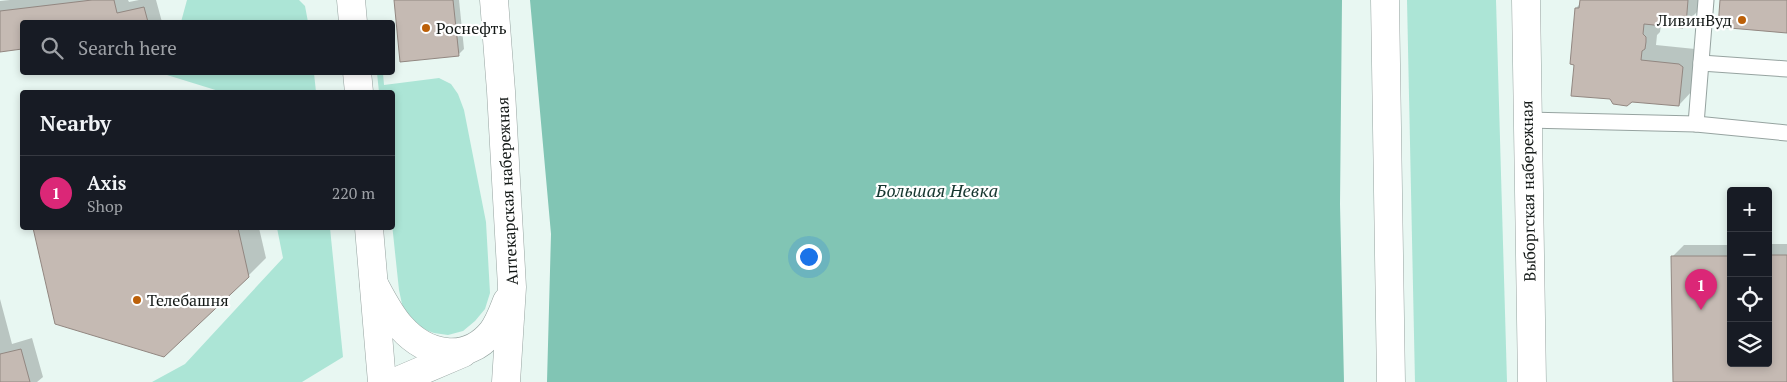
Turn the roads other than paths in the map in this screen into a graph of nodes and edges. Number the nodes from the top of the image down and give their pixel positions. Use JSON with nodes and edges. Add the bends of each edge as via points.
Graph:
{"nodes":[{"id":1,"x":494,"y":0,"type":"edge"},
{"id":2,"x":1385,"y":0,"type":"edge"},
{"id":3,"x":1526,"y":0,"type":"edge"},
{"id":4,"x":1706,"y":0,"type":"edge"},
{"id":5,"x":1701,"y":63,"type":"junction"},
{"id":6,"x":1787,"y":69,"type":"edge"},
{"id":7,"x":357,"y":75,"type":"edge"},
{"id":8,"x":359,"y":90,"type":"edge"},
{"id":9,"x":1526,"y":120,"type":"junction"},
{"id":10,"x":1696,"y":124,"type":"junction"},
{"id":11,"x":1787,"y":133,"type":"edge"},
{"id":12,"x":369,"y":230,"type":"edge"},
{"id":13,"x":374,"y":284,"type":"junction"},
{"id":14,"x":512,"y":288,"type":"junction"},
{"id":15,"x":464,"y":352,"type":"junction"},
{"id":16,"x":382,"y":382,"type":"edge"},
{"id":17,"x":395,"y":382,"type":"edge"},
{"id":18,"x":506,"y":382,"type":"edge"},
{"id":19,"x":1391,"y":382,"type":"edge"},
{"id":20,"x":1532,"y":382,"type":"edge"}],
"edges":[{"from":1,"to":14,"type":"street","name":"Аптекарская набережная"},
{"from":2,"to":19,"type":"street"},
{"from":3,"to":9,"type":"street","name":"Выборгская набережная"},
{"from":4,"to":5,"type":"lane"},
{"from":5,"to":6,"type":"lane"},
{"from":5,"to":10,"type":"lane"},
{"from":7,"to":8,"type":"street"},
{"from":9,"to":10,"type":"lane"},
{"from":9,"to":20,"type":"street","name":"Выборгская набережная"},
{"from":10,"to":11,"type":"lane"},
{"from":12,"to":13,"type":"street"},
{"from":13,"to":15,"type":"street","via":[[401,328],[417,342],[438,351]]},
{"from":13,"to":16,"type":"street"},
{"from":14,"to":15,"type":"street","via":[[492,332]]},
{"from":14,"to":18,"type":"street","name":"Аптекарская набережная"},
{"from":15,"to":17,"type":"street"}]}
